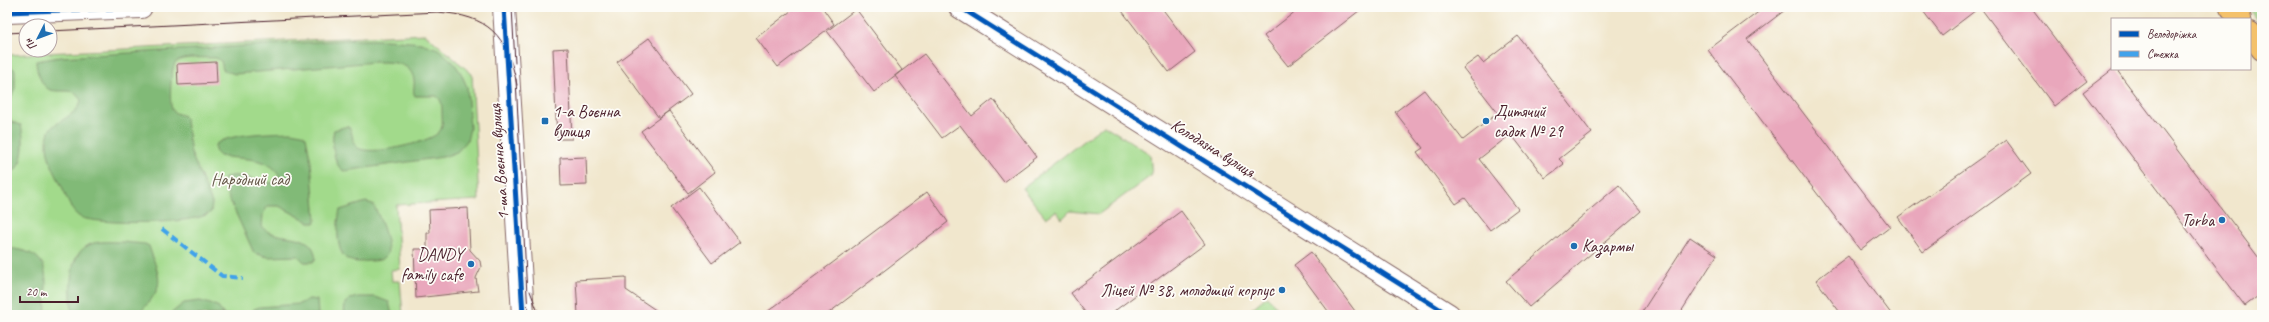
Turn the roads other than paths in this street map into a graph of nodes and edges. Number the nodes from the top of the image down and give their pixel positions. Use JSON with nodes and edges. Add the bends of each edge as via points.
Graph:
{"nodes":[{"id":1,"x":141,"y":7,"type":"edge"},
{"id":2,"x":504,"y":7,"type":"edge"},
{"id":3,"x":960,"y":7,"type":"edge"},
{"id":4,"x":2231,"y":7,"type":"edge"},
{"id":5,"x":7,"y":12,"type":"edge"},
{"id":6,"x":2239,"y":18,"type":"edge"},
{"id":7,"x":2251,"y":34,"type":"edge"},
{"id":8,"x":2262,"y":49,"type":"edge"},
{"id":9,"x":524,"y":315,"type":"edge"},
{"id":10,"x":1449,"y":315,"type":"edge"}],
"edges":[{"from":1,"to":5,"type":"street"},
{"from":2,"to":9,"type":"street","name":"1-ша Воєнна вулиця"},
{"from":3,"to":10,"type":"street","name":"Колодязна вулиця"},
{"from":4,"to":6,"type":"main road"},
{"from":7,"to":8,"type":"main road"}]}
